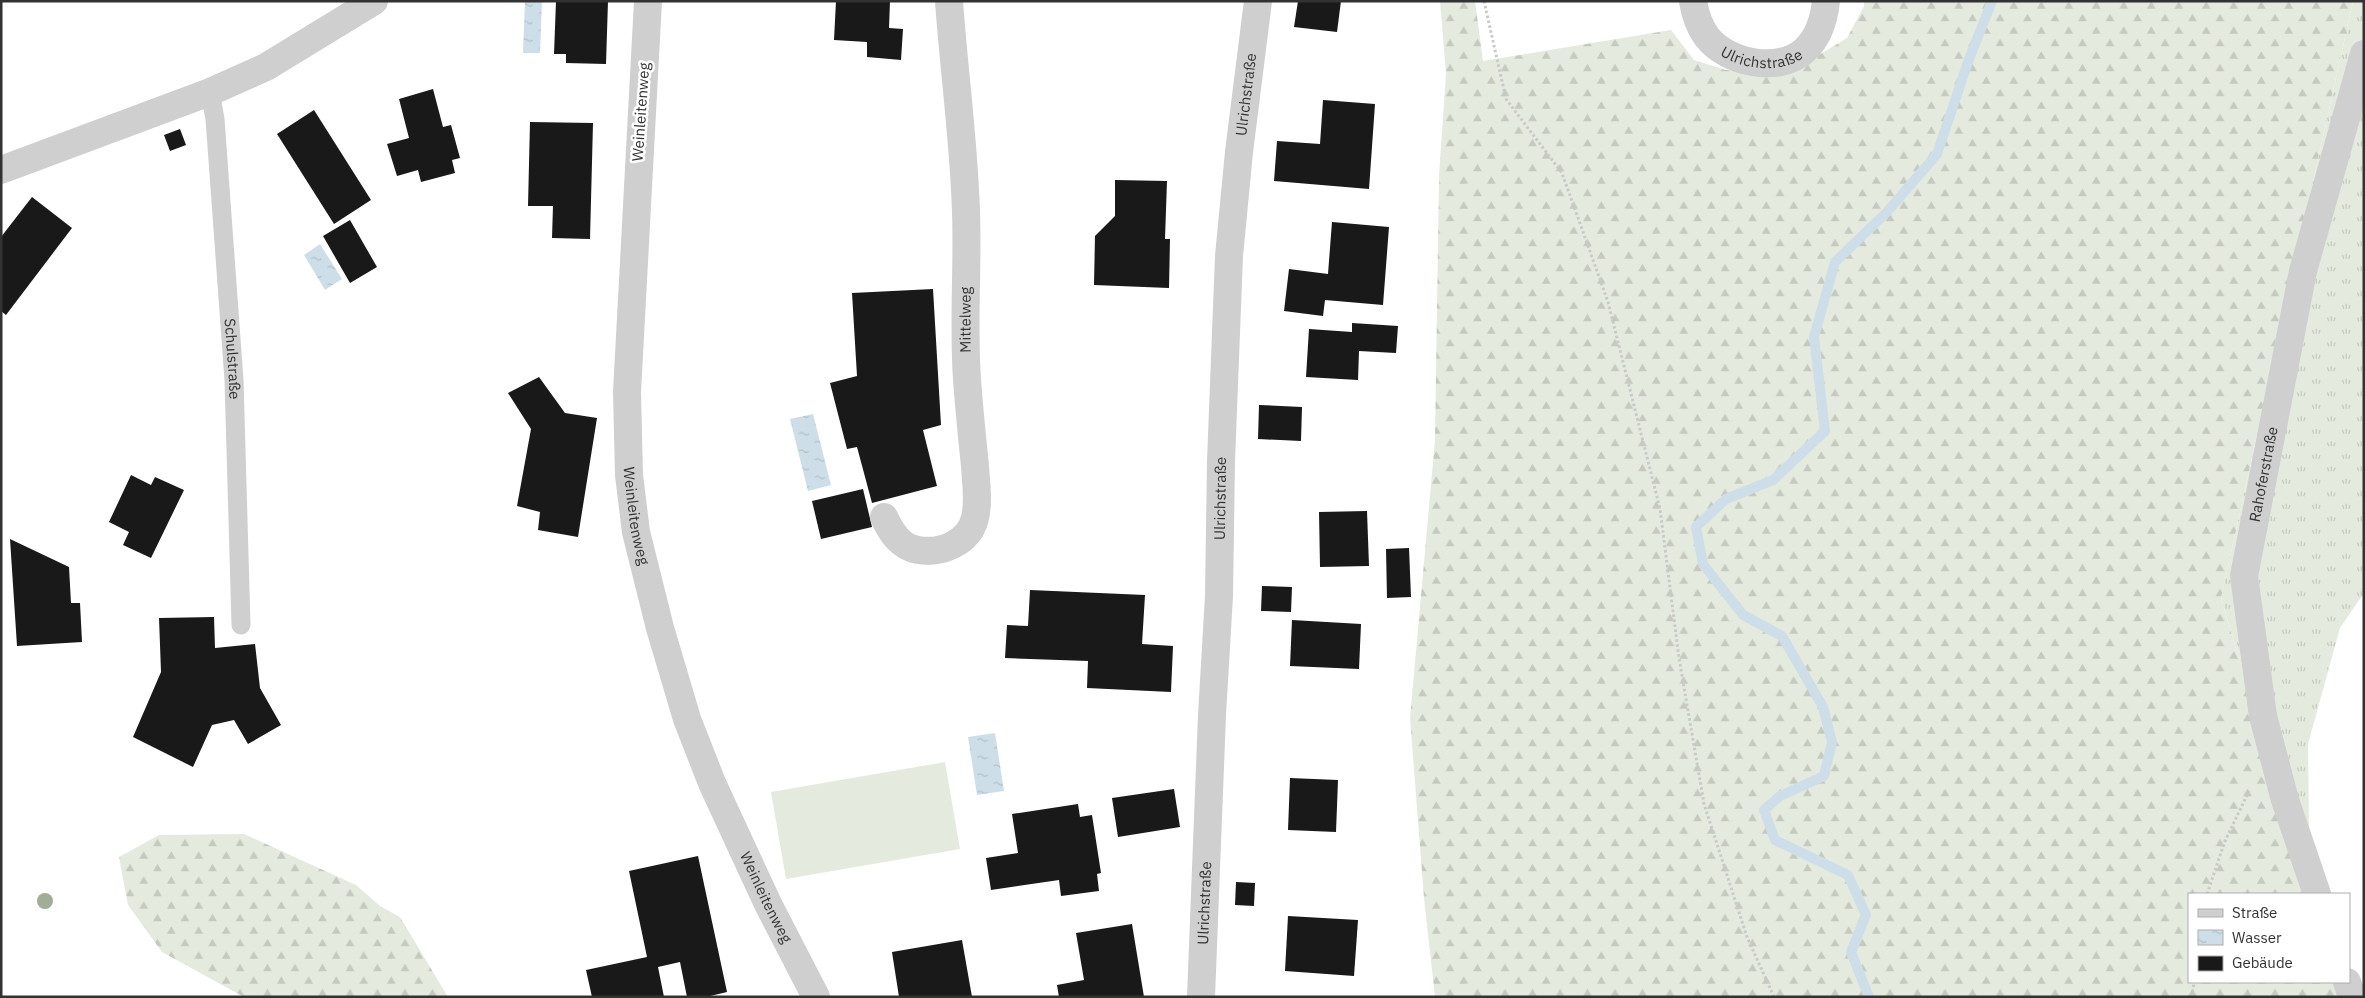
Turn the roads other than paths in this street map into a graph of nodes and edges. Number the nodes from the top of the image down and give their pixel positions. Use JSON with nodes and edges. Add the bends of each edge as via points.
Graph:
{"nodes":[{"id":1,"x":374,"y":1,"type":"edge"},
{"id":2,"x":648,"y":1,"type":"edge"},
{"id":3,"x":949,"y":1,"type":"edge"},
{"id":4,"x":1258,"y":1,"type":"edge"},
{"id":5,"x":1693,"y":1,"type":"edge"},
{"id":6,"x":1826,"y":1,"type":"edge"},
{"id":7,"x":2364,"y":54,"type":"edge"},
{"id":8,"x":210,"y":92,"type":"junction"},
{"id":9,"x":1,"y":170,"type":"edge"},
{"id":10,"x":884,"y":517,"type":"dead end"},
{"id":11,"x":241,"y":625,"type":"dead end"},
{"id":12,"x":2317,"y":893,"type":"edge"},
{"id":13,"x":2347,"y":983,"type":"edge"},
{"id":14,"x":816,"y":997,"type":"edge"},
{"id":15,"x":1201,"y":997,"type":"edge"},
{"id":16,"x":2352,"y":997,"type":"edge"}],
"edges":[{"from":1,"to":8,"type":"street","via":[[266,67]]},
{"from":2,"to":14,"type":"street","name":"Weinleitenweg","via":[[627,392],[629,475],[636,532],[687,719],[712,784]]},
{"from":3,"to":10,"type":"street","name":"Mittelweg","via":[[966,212],[965,341],[978,497],[969,533],[944,549],[931,551],[907,546],[890,531]]},
{"from":4,"to":15,"type":"street","name":"Ulrichstraße","via":[[1229,256],[1219,596]]},
{"from":5,"to":6,"type":"street","name":"Ulrichstraße","via":[[1696,19],[1713,42],[1735,58],[1755,63],[1792,58],[1804,50],[1817,35]]},
{"from":7,"to":12,"type":"street","name":"Rahoferstraße","via":[[2303,271],[2244,576],[2263,716],[2285,800]]},
{"from":8,"to":9,"type":"street"},
{"from":8,"to":11,"type":"lane","name":"Schulstraße","via":[[215,119],[234,380]]},
{"from":13,"to":16,"type":"street"}]}
